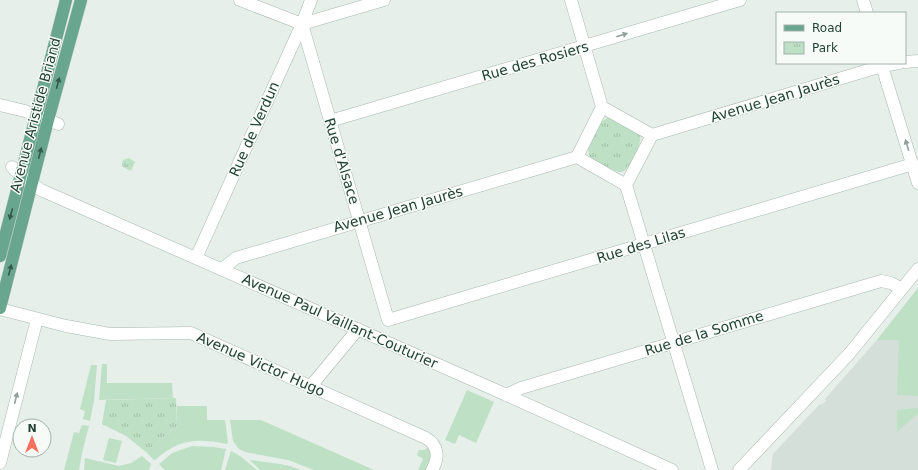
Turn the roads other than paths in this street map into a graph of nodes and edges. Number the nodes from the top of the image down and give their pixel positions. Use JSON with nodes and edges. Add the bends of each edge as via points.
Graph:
{"nodes":[{"id":1,"x":66,"y":0,"type":"edge"},
{"id":2,"x":81,"y":0,"type":"edge"},
{"id":3,"x":240,"y":0,"type":"edge"},
{"id":4,"x":311,"y":0,"type":"edge"},
{"id":5,"x":384,"y":0,"type":"edge"},
{"id":6,"x":571,"y":0,"type":"edge"},
{"id":7,"x":740,"y":0,"type":"edge"},
{"id":8,"x":863,"y":0,"type":"edge"},
{"id":9,"x":866,"y":12,"type":"edge"},
{"id":10,"x":302,"y":24,"type":"junction"},
{"id":11,"x":585,"y":46,"type":"junction"},
{"id":12,"x":918,"y":61,"type":"edge"},
{"id":13,"x":906,"y":62,"type":"edge"},
{"id":14,"x":882,"y":64,"type":"edge"},
{"id":15,"x":0,"y":105,"type":"edge"},
{"id":16,"x":602,"y":107,"type":"junction"},
{"id":17,"x":31,"y":113,"type":"junction"},
{"id":18,"x":330,"y":121,"type":"junction"},
{"id":19,"x":53,"y":122,"type":"junction"},
{"id":20,"x":652,"y":135,"type":"junction"},
{"id":21,"x":577,"y":157,"type":"junction"},
{"id":22,"x":913,"y":164,"type":"junction"},
{"id":23,"x":12,"y":167,"type":"dead end"},
{"id":24,"x":21,"y":176,"type":"junction"},
{"id":25,"x":918,"y":183,"type":"edge"},
{"id":26,"x":626,"y":185,"type":"junction"},
{"id":27,"x":37,"y":188,"type":"junction"},
{"id":28,"x":360,"y":220,"type":"junction"},
{"id":29,"x":644,"y":244,"type":"junction"},
{"id":30,"x":0,"y":256,"type":"edge"},
{"id":31,"x":196,"y":258,"type":"junction"},
{"id":32,"x":222,"y":269,"type":"junction"},
{"id":33,"x":918,"y":269,"type":"edge"},
{"id":34,"x":902,"y":289,"type":"junction"},
{"id":35,"x":0,"y":308,"type":"edge"},
{"id":36,"x":37,"y":319,"type":"junction"},
{"id":37,"x":388,"y":320,"type":"junction"},
{"id":38,"x":358,"y":329,"type":"junction"},
{"id":39,"x":381,"y":339,"type":"junction"},
{"id":40,"x":673,"y":342,"type":"junction"},
{"id":41,"x":311,"y":386,"type":"junction"},
{"id":42,"x":506,"y":395,"type":"junction"},
{"id":43,"x":0,"y":463,"type":"edge"},
{"id":44,"x":432,"y":470,"type":"edge"},
{"id":45,"x":672,"y":470,"type":"edge"},
{"id":46,"x":712,"y":470,"type":"edge"},
{"id":47,"x":739,"y":470,"type":"edge"}],
"edges":[{"from":1,"to":17,"type":"main road","name":"Avenue Aristide Briand"},
{"from":19,"to":2,"type":"main road","name":"Avenue Aristide Briand","one_way":true},
{"from":3,"to":10,"type":"street"},
{"from":4,"to":10,"type":"street","name":"Rue de Verdun"},
{"from":5,"to":10,"type":"street"},
{"from":6,"to":11,"type":"street"},
{"from":11,"to":7,"type":"street","name":"Rue des Rosiers","one_way":true},
{"from":8,"to":9,"type":"street"},
{"from":10,"to":18,"type":"street","name":"Rue d'Alsace"},
{"from":10,"to":31,"type":"street","name":"Rue de Verdun"},
{"from":11,"to":16,"type":"street"},
{"from":11,"to":18,"type":"street","name":"Rue des Rosiers"},
{"from":12,"to":13,"type":"street"},
{"from":14,"to":20,"type":"street","name":"Avenue Jean Jaurès"},
{"from":22,"to":14,"type":"street","one_way":true},
{"from":15,"to":17,"type":"street"},
{"from":16,"to":20,"type":"street"},
{"from":16,"to":21,"type":"street"},
{"from":17,"to":19,"type":"street"},
{"from":17,"to":24,"type":"main road","name":"Avenue Aristide Briand"},
{"from":18,"to":28,"type":"street","name":"Rue d'Alsace"},
{"from":27,"to":19,"type":"main road","name":"Avenue Aristide Briand","one_way":true},
{"from":20,"to":26,"type":"street"},
{"from":21,"to":26,"type":"street"},
{"from":21,"to":28,"type":"street","name":"Avenue Jean Jaurès"},
{"from":22,"to":25,"type":"street"},
{"from":22,"to":29,"type":"street","name":"Rue des Lilas"},
{"from":23,"to":24,"type":"street","name":"Avenue Paul Vaillant-Couturier"},
{"from":24,"to":27,"type":"street","name":"Avenue Paul Vaillant-Couturier"},
{"from":24,"to":30,"type":"main road","name":"Avenue Aristide Briand","one_way":true},
{"from":26,"to":29,"type":"street"},
{"from":27,"to":31,"type":"street","name":"Avenue Paul Vaillant-Couturier"},
{"from":35,"to":27,"type":"main road","name":"Avenue Aristide Briand","one_way":true},
{"from":28,"to":32,"type":"street","name":"Avenue Jean Jaurès","via":[[236,258]]},
{"from":28,"to":37,"type":"street","name":"Rue d'Alsace"},
{"from":29,"to":37,"type":"street","name":"Rue des Lilas"},
{"from":29,"to":40,"type":"street"},
{"from":31,"to":32,"type":"street","name":"Avenue Paul Vaillant-Couturier"},
{"from":32,"to":38,"type":"street","name":"Avenue Paul Vaillant-Couturier"},
{"from":33,"to":34,"type":"street"},
{"from":34,"to":40,"type":"street","name":"Rue de la Somme","via":[[881,281]]},
{"from":34,"to":47,"type":"street","via":[[849,354]]},
{"from":35,"to":36,"type":"street","name":"Avenue Victor Hugo"},
{"from":36,"to":41,"type":"street","name":"Avenue Victor Hugo","via":[[110,334],[191,333]]},
{"from":43,"to":36,"type":"street","one_way":true},
{"from":37,"to":39,"type":"street"},
{"from":38,"to":39,"type":"street","name":"Avenue Paul Vaillant-Couturier"},
{"from":38,"to":41,"type":"street"},
{"from":39,"to":42,"type":"street","name":"Avenue Paul Vaillant-Couturier"},
{"from":40,"to":42,"type":"street","name":"Rue de la Somme","via":[[521,388]]},
{"from":40,"to":46,"type":"street"},
{"from":41,"to":44,"type":"street","name":"Avenue Victor Hugo","via":[[426,438],[435,446],[437,452]]},
{"from":42,"to":45,"type":"street","name":"Avenue Paul Vaillant-Couturier"}]}
